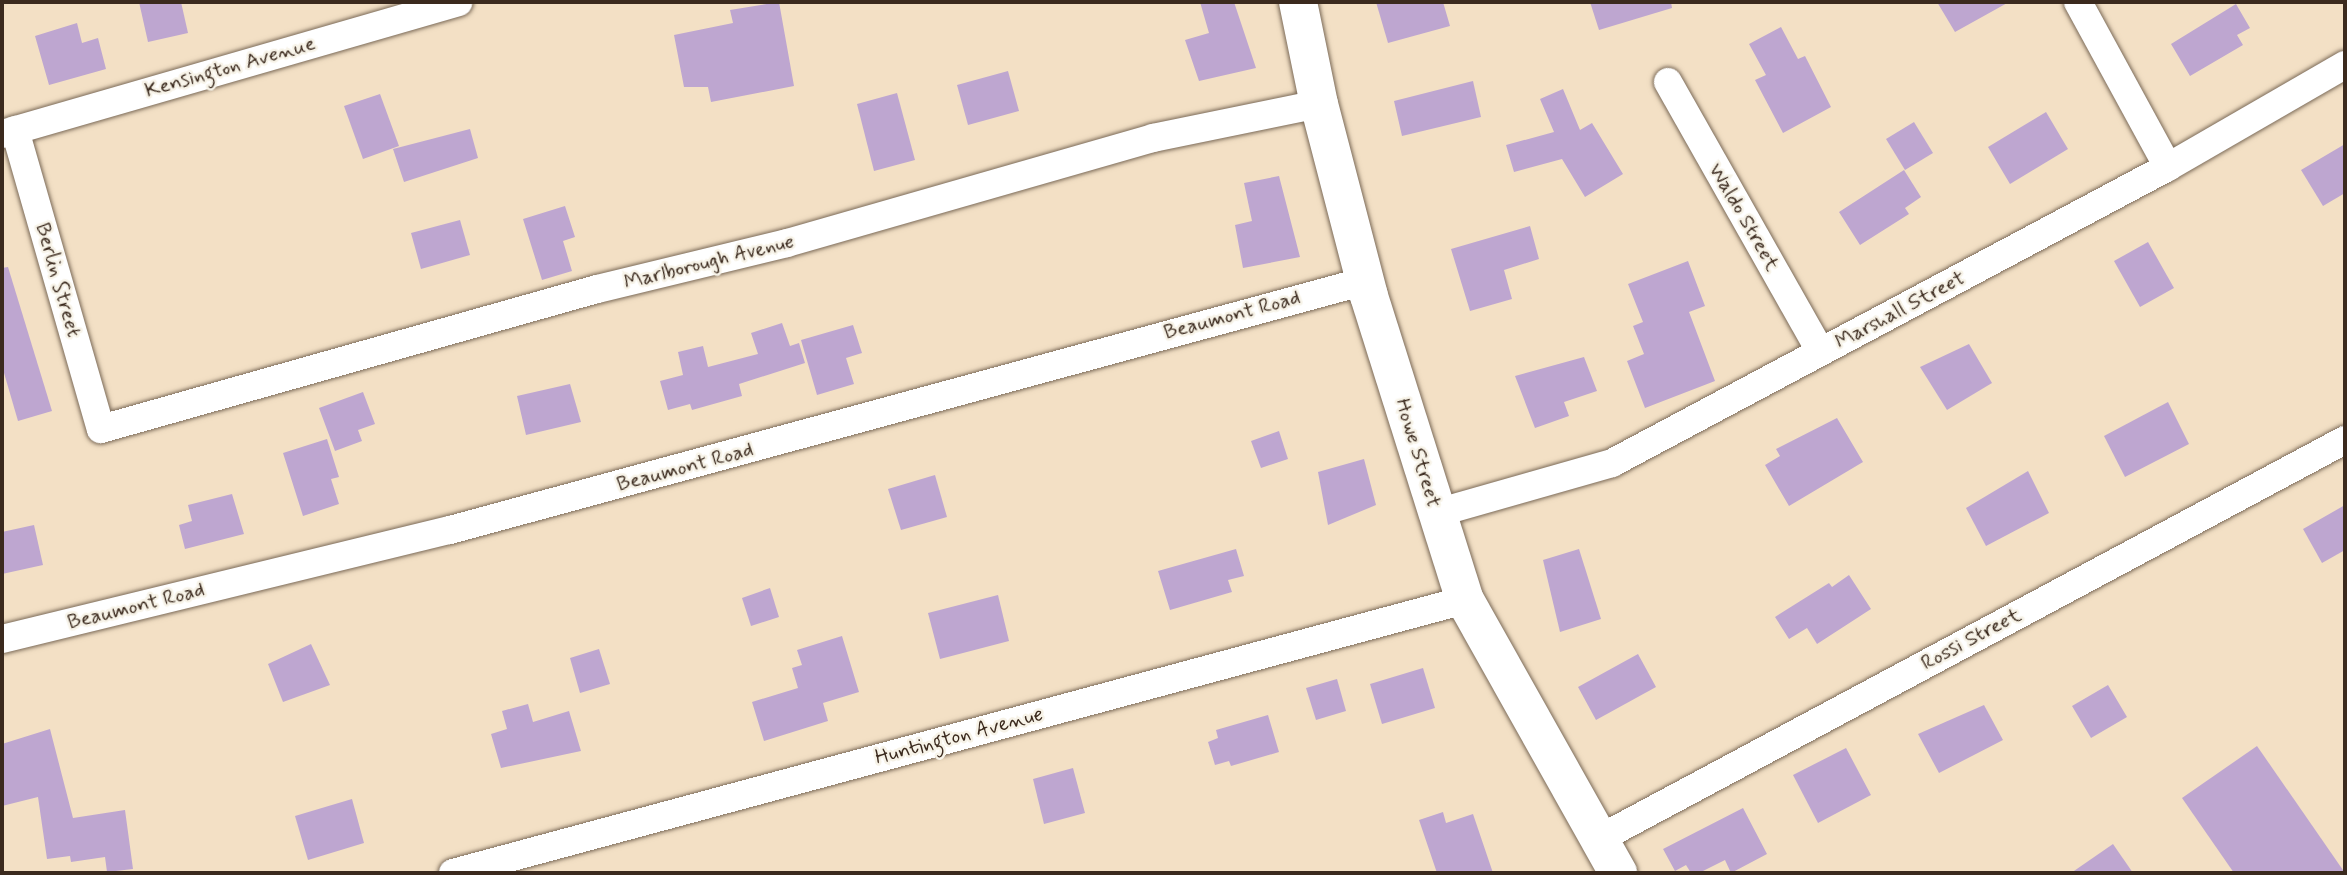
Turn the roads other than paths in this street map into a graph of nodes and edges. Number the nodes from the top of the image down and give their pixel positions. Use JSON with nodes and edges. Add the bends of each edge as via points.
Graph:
{"nodes":[{"id":1,"x":458,"y":2,"type":"edge"},
{"id":2,"x":1298,"y":2,"type":"edge"},
{"id":3,"x":2078,"y":2,"type":"edge"},
{"id":4,"x":2345,"y":65,"type":"edge"},
{"id":5,"x":1668,"y":82,"type":"dead end"},
{"id":6,"x":1319,"y":104,"type":"junction"},
{"id":7,"x":8,"y":132,"type":"edge"},
{"id":8,"x":2168,"y":167,"type":"junction"},
{"id":9,"x":1365,"y":281,"type":"junction"},
{"id":10,"x":1821,"y":351,"type":"junction"},
{"id":11,"x":101,"y":429,"type":"joint"},
{"id":12,"x":2345,"y":440,"type":"edge"},
{"id":13,"x":1437,"y":513,"type":"junction"},
{"id":14,"x":1465,"y":600,"type":"junction"},
{"id":15,"x":2,"y":639,"type":"edge"},
{"id":16,"x":1597,"y":840,"type":"junction"},
{"id":17,"x":453,"y":873,"type":"edge"},
{"id":18,"x":1618,"y":873,"type":"edge"}],
"edges":[{"from":1,"to":7,"type":"street","name":"Kensington Avenue"},
{"from":2,"to":6,"type":"main road","name":"Howe Street"},
{"from":3,"to":8,"type":"street"},
{"from":4,"to":8,"type":"street","name":"Marshall Street"},
{"from":5,"to":10,"type":"street","name":"Waldo Street"},
{"from":6,"to":9,"type":"main road","name":"Howe Street"},
{"from":6,"to":11,"type":"street","name":"Marlborough Avenue","via":[[1153,138],[787,243],[597,289]]},
{"from":7,"to":11,"type":"street","name":"Berlin Street"},
{"from":8,"to":10,"type":"street","name":"Marshall Street"},
{"from":9,"to":13,"type":"main road","name":"Howe Street"},
{"from":9,"to":15,"type":"street","name":"Beaumont Road","via":[[463,526]]},
{"from":10,"to":13,"type":"street","name":"Marshall Street","via":[[1612,463]]},
{"from":12,"to":16,"type":"street","name":"Rossi Street"},
{"from":13,"to":14,"type":"main road","name":"Howe Street"},
{"from":14,"to":16,"type":"main road","name":"Howe Street"},
{"from":14,"to":17,"type":"street","name":"Huntington Avenue"},
{"from":16,"to":18,"type":"main road","name":"Howe Street"}]}
